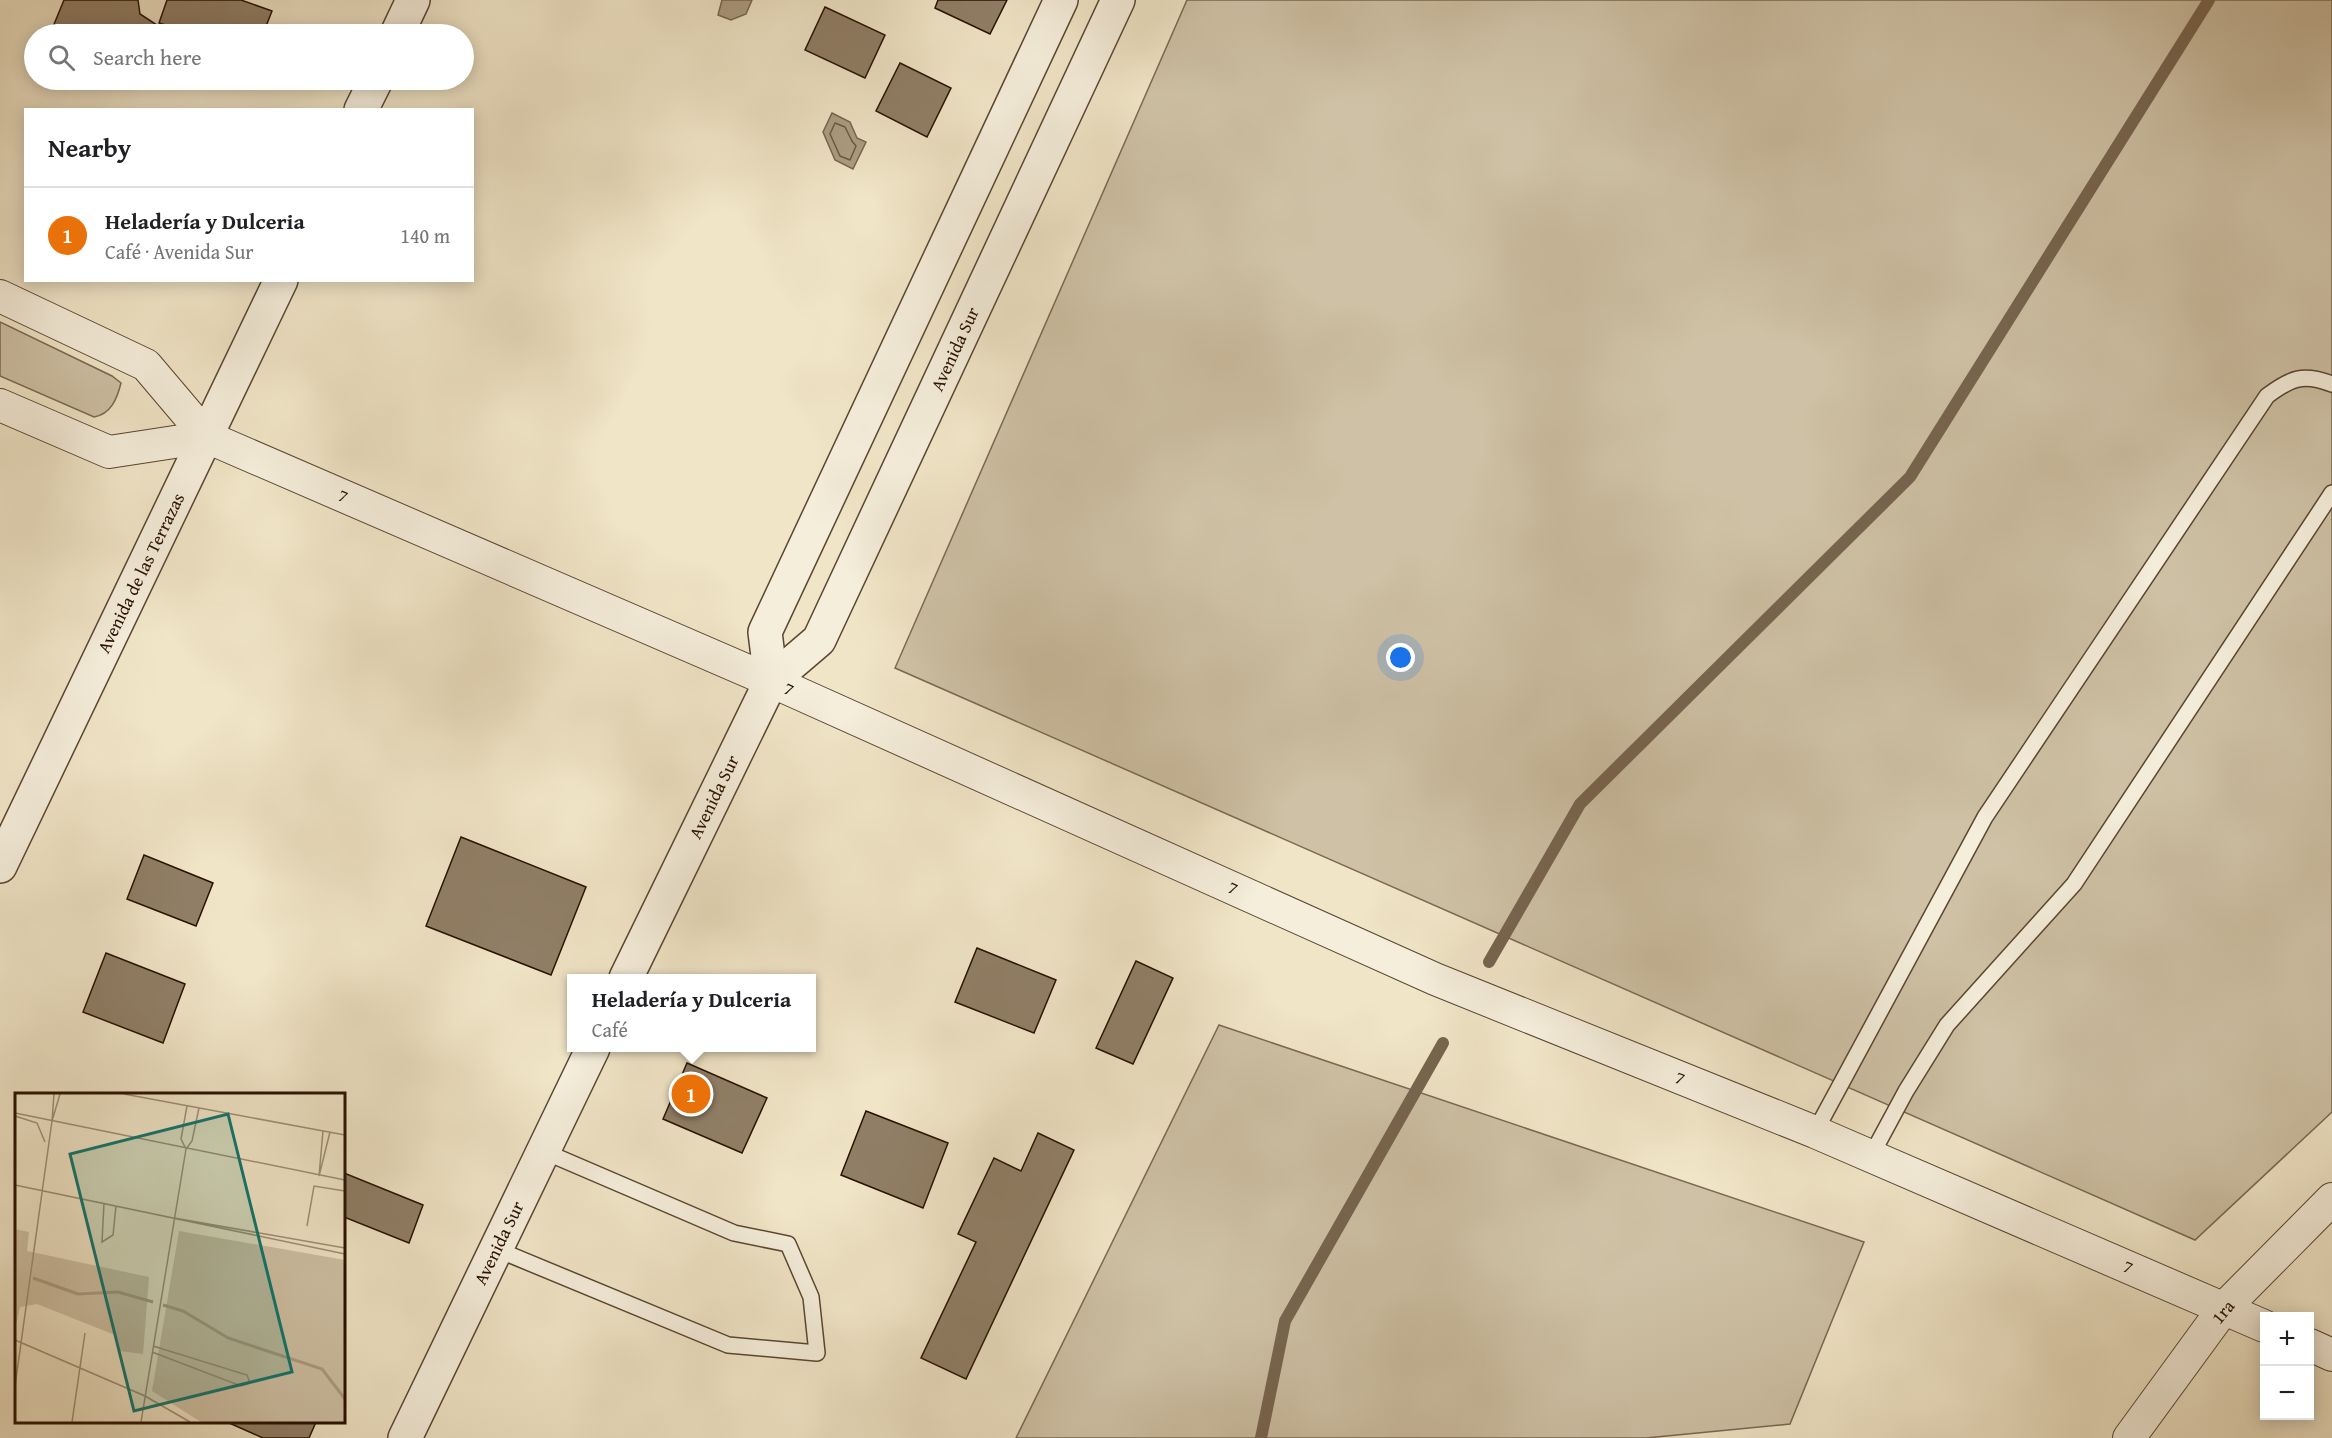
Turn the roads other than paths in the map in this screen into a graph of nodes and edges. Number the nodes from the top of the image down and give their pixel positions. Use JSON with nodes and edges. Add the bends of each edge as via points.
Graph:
{"nodes":[{"id":1,"x":413,"y":0,"type":"edge"},
{"id":2,"x":1061,"y":0,"type":"edge"},
{"id":3,"x":1118,"y":0,"type":"edge"},
{"id":4,"x":402,"y":24,"type":"edge"},
{"id":5,"x":371,"y":90,"type":"edge"},
{"id":6,"x":363,"y":108,"type":"edge"},
{"id":7,"x":280,"y":282,"type":"edge"},
{"id":8,"x":0,"y":296,"type":"edge"},
{"id":9,"x":2332,"y":384,"type":"edge"},
{"id":10,"x":0,"y":405,"type":"edge"},
{"id":11,"x":207,"y":437,"type":"junction"},
{"id":12,"x":2332,"y":493,"type":"edge"},
{"id":13,"x":771,"y":681,"type":"junction"},
{"id":14,"x":0,"y":866,"type":"edge"},
{"id":15,"x":628,"y":974,"type":"edge"},
{"id":16,"x":591,"y":1052,"type":"edge"},
{"id":17,"x":1815,"y":1132,"type":"junction"},
{"id":18,"x":543,"y":1151,"type":"junction"},
{"id":19,"x":1871,"y":1156,"type":"junction"},
{"id":20,"x":2332,"y":1199,"type":"edge"},
{"id":21,"x":496,"y":1249,"type":"junction"},
{"id":22,"x":2224,"y":1308,"type":"junction"},
{"id":23,"x":2260,"y":1324,"type":"edge"},
{"id":24,"x":2314,"y":1347,"type":"edge"},
{"id":25,"x":2332,"y":1355,"type":"edge"},
{"id":26,"x":405,"y":1438,"type":"edge"},
{"id":27,"x":2129,"y":1438,"type":"edge"}],
"edges":[{"from":1,"to":4,"type":"street"},
{"from":2,"to":13,"type":"street","via":[[765,632]]},
{"from":3,"to":13,"type":"street","name":"Avenida Sur","via":[[819,640]]},
{"from":5,"to":6,"type":"street"},
{"from":7,"to":11,"type":"street","name":"Avenida de las Terrazas"},
{"from":8,"to":11,"type":"street","name":"7","via":[[146,365]]},
{"from":9,"to":17,"type":"lane","via":[[2313,377],[2286,382],[2267,396],[1985,817]]},
{"from":10,"to":11,"type":"street","via":[[109,452]]},
{"from":11,"to":13,"type":"street","name":"7"},
{"from":11,"to":14,"type":"street","name":"Avenida de las Terrazas"},
{"from":12,"to":19,"type":"lane","via":[[2074,884],[1947,1025]]},
{"from":13,"to":15,"type":"street","name":"Avenida Sur"},
{"from":13,"to":17,"type":"street","name":"7","via":[[1435,979]]},
{"from":16,"to":18,"type":"street","name":"Avenida Sur"},
{"from":17,"to":19,"type":"street","name":"7"},
{"from":18,"to":21,"type":"street","name":"Avenida Sur"},
{"from":18,"to":21,"type":"lane","via":[[734,1233],[788,1244],[811,1297],[817,1353],[728,1345]]},
{"from":19,"to":22,"type":"street","name":"7"},
{"from":20,"to":22,"type":"street","name":"1ra"},
{"from":21,"to":26,"type":"street","name":"Avenida Sur"},
{"from":22,"to":23,"type":"street","name":"7"},
{"from":22,"to":27,"type":"street","name":"1ra"},
{"from":24,"to":25,"type":"street"}]}
